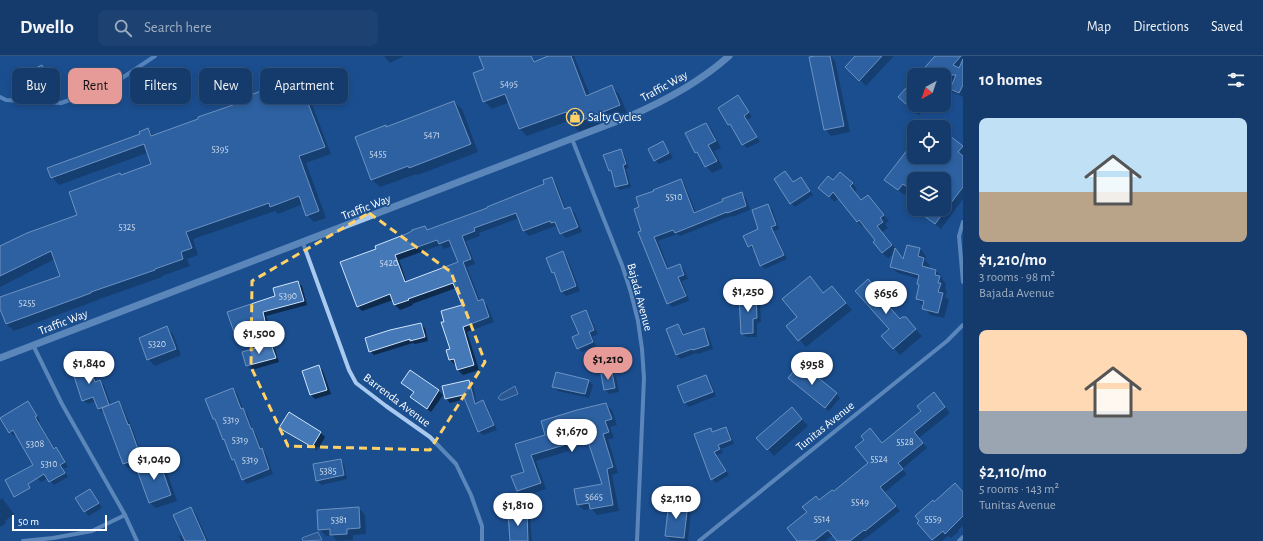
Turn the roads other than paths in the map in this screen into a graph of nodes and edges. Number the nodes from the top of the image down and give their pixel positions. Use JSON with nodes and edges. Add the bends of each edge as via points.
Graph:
{"nodes":[{"id":1,"x":728,"y":56,"type":"edge"},
{"id":2,"x":572,"y":139,"type":"junction"},
{"id":3,"x":963,"y":222,"type":"edge"},
{"id":4,"x":303,"y":243,"type":"junction"},
{"id":5,"x":963,"y":282,"type":"edge"},
{"id":6,"x":963,"y":325,"type":"edge"},
{"id":7,"x":33,"y":345,"type":"junction"},
{"id":8,"x":0,"y":358,"type":"edge"},
{"id":9,"x":125,"y":515,"type":"junction"},
{"id":10,"x":963,"y":538,"type":"edge"},
{"id":11,"x":23,"y":541,"type":"edge"},
{"id":12,"x":137,"y":541,"type":"edge"},
{"id":13,"x":482,"y":541,"type":"edge"},
{"id":14,"x":637,"y":541,"type":"edge"},
{"id":15,"x":699,"y":541,"type":"edge"},
{"id":16,"x":959,"y":541,"type":"edge"}],
"edges":[{"from":1,"to":2,"type":"street","name":"Traffic Way","via":[[704,77],[657,104]]},
{"from":2,"to":4,"type":"street","name":"Traffic Way"},
{"from":2,"to":14,"type":"street","name":"Bajada Avenue","via":[[622,265],[638,321],[644,378]]},
{"from":3,"to":5,"type":"street","via":[[958,236]]},
{"from":4,"to":7,"type":"street","name":"Traffic Way"},
{"from":4,"to":13,"type":"street","name":"Barrenda Avenue","via":[[356,383],[430,437],[456,464],[482,526]]},
{"from":6,"to":15,"type":"street","name":"Tunitas Avenue","via":[[947,341]]},
{"from":7,"to":8,"type":"street","name":"Traffic Way"},
{"from":7,"to":9,"type":"street","via":[[62,404]]},
{"from":9,"to":11,"type":"street","via":[[92,530]]},
{"from":9,"to":12,"type":"street"},
{"from":10,"to":16,"type":"street"}]}
